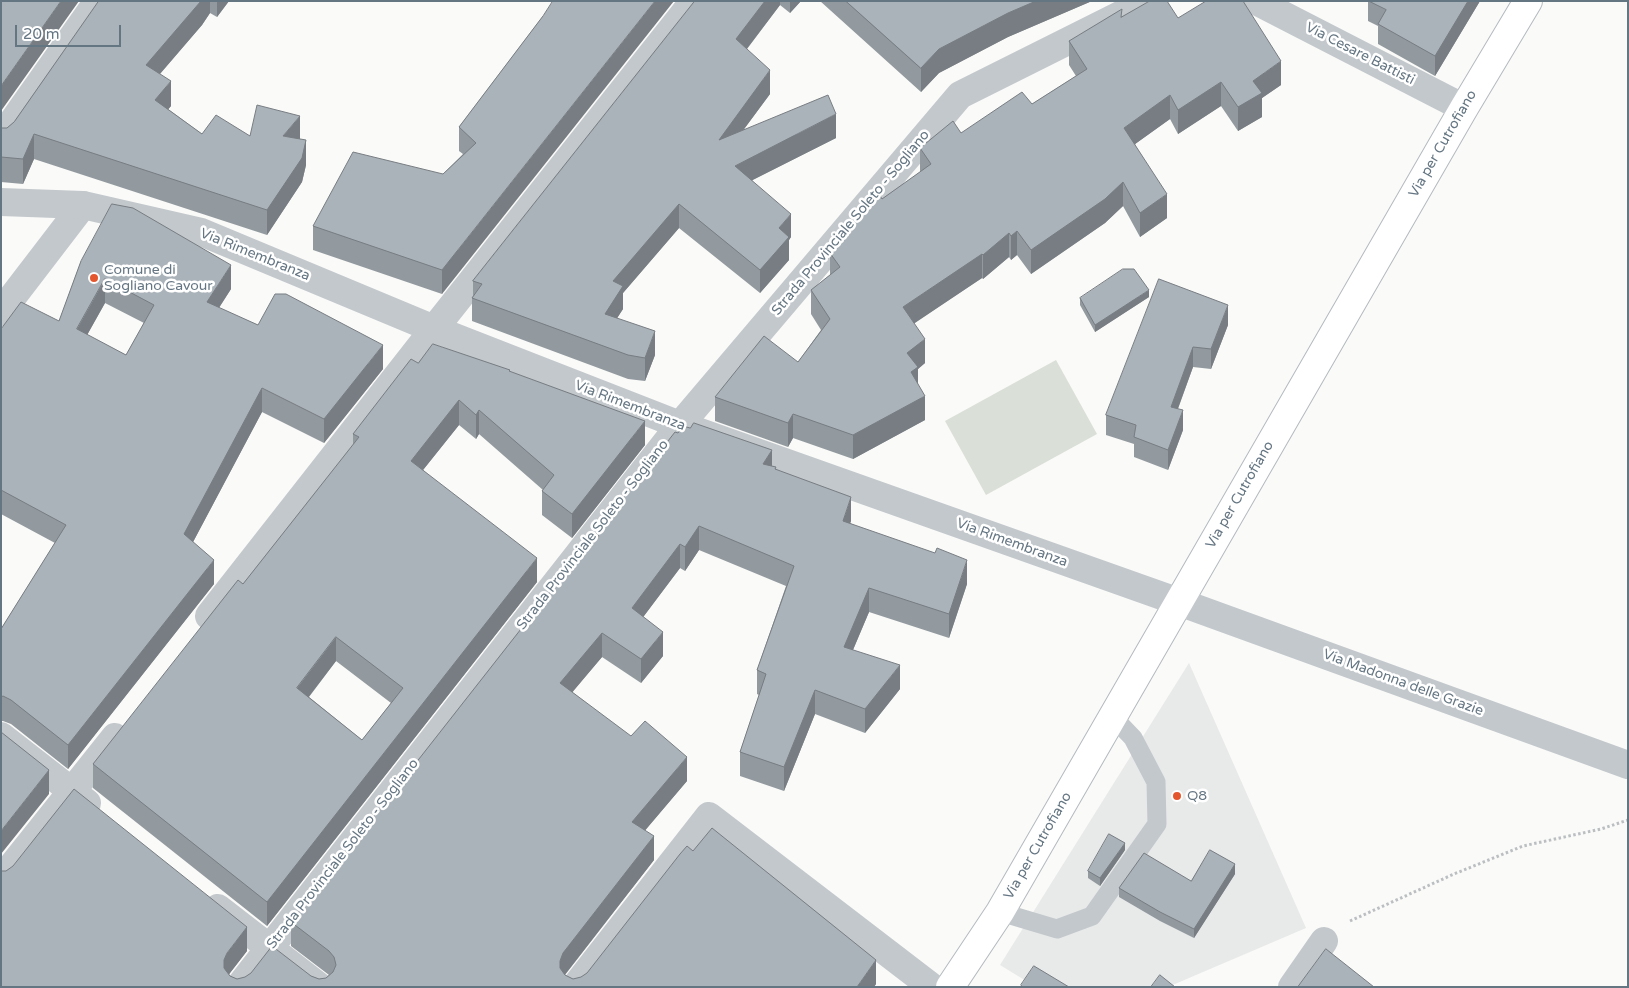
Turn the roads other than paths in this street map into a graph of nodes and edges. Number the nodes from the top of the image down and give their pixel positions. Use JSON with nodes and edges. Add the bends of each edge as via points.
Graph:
{"nodes":[{"id":1,"x":98,"y":1,"type":"edge"},
{"id":2,"x":694,"y":1,"type":"edge"},
{"id":3,"x":1148,"y":1,"type":"edge"},
{"id":4,"x":1256,"y":1,"type":"edge"},
{"id":5,"x":1528,"y":1,"type":"edge"},
{"id":6,"x":1464,"y":108,"type":"junction"},
{"id":7,"x":1,"y":138,"type":"edge"},
{"id":8,"x":1,"y":202,"type":"edge"},
{"id":9,"x":83,"y":205,"type":"junction"},
{"id":10,"x":1,"y":312,"type":"edge"},
{"id":11,"x":434,"y":329,"type":"junction"},
{"id":12,"x":680,"y":425,"type":"junction"},
{"id":13,"x":1179,"y":602,"type":"junction"},
{"id":14,"x":195,"y":635,"type":"edge"},
{"id":15,"x":1112,"y":716,"type":"junction"},
{"id":16,"x":128,"y":721,"type":"edge"},
{"id":17,"x":1,"y":736,"type":"edge"},
{"id":18,"x":1628,"y":765,"type":"edge"},
{"id":19,"x":72,"y":791,"type":"junction"},
{"id":20,"x":103,"y":816,"type":"edge"},
{"id":21,"x":1,"y":880,"type":"edge"},
{"id":22,"x":201,"y":894,"type":"edge"},
{"id":23,"x":1000,"y":912,"type":"junction"},
{"id":24,"x":1324,"y":941,"type":"road end"},
{"id":25,"x":269,"y":949,"type":"junction"},
{"id":26,"x":239,"y":987,"type":"edge"},
{"id":27,"x":320,"y":987,"type":"edge"},
{"id":28,"x":575,"y":987,"type":"edge"},
{"id":29,"x":932,"y":987,"type":"edge"},
{"id":30,"x":950,"y":987,"type":"edge"},
{"id":31,"x":1292,"y":987,"type":"edge"}],
"edges":[{"from":1,"to":7,"type":"street"},
{"from":2,"to":11,"type":"street"},
{"from":3,"to":12,"type":"street","name":"Strada Provinciale Soleto - Sogliano","via":[[960,95]]},
{"from":4,"to":6,"type":"street","name":"Via Cesare Battisti"},
{"from":5,"to":6,"type":"main road","name":"Via per Cutrofiano"},
{"from":6,"to":13,"type":"main road","name":"Via per Cutrofiano"},
{"from":8,"to":9,"type":"street","name":"Via Rimembranza"},
{"from":9,"to":10,"type":"street"},
{"from":9,"to":11,"type":"street","name":"Via Rimembranza","via":[[201,232]]},
{"from":11,"to":12,"type":"street","name":"Via Rimembranza"},
{"from":11,"to":14,"type":"street"},
{"from":12,"to":13,"type":"street","name":"Via Rimembranza"},
{"from":12,"to":25,"type":"street","name":"Strada Provinciale Soleto - Sogliano"},
{"from":13,"to":15,"type":"main road","name":"Via per Cutrofiano"},
{"from":13,"to":18,"type":"street","name":"Via Madonna delle Grazie"},
{"from":15,"to":23,"type":"main road","name":"Via per Cutrofiano"},
{"from":15,"to":23,"type":"lane","via":[[1133,738],[1156,782],[1157,824],[1092,916],[1057,929]]},
{"from":16,"to":19,"type":"street"},
{"from":17,"to":19,"type":"street"},
{"from":19,"to":20,"type":"street"},
{"from":19,"to":21,"type":"street"},
{"from":22,"to":25,"type":"street"},
{"from":23,"to":30,"type":"main road","name":"Via per Cutrofiano"},
{"from":24,"to":31,"type":"street"},
{"from":25,"to":26,"type":"street","name":"Strada Provinciale Soleto - Sogliano"},
{"from":25,"to":27,"type":"street"},
{"from":28,"to":29,"type":"street","via":[[709,816]]}]}
